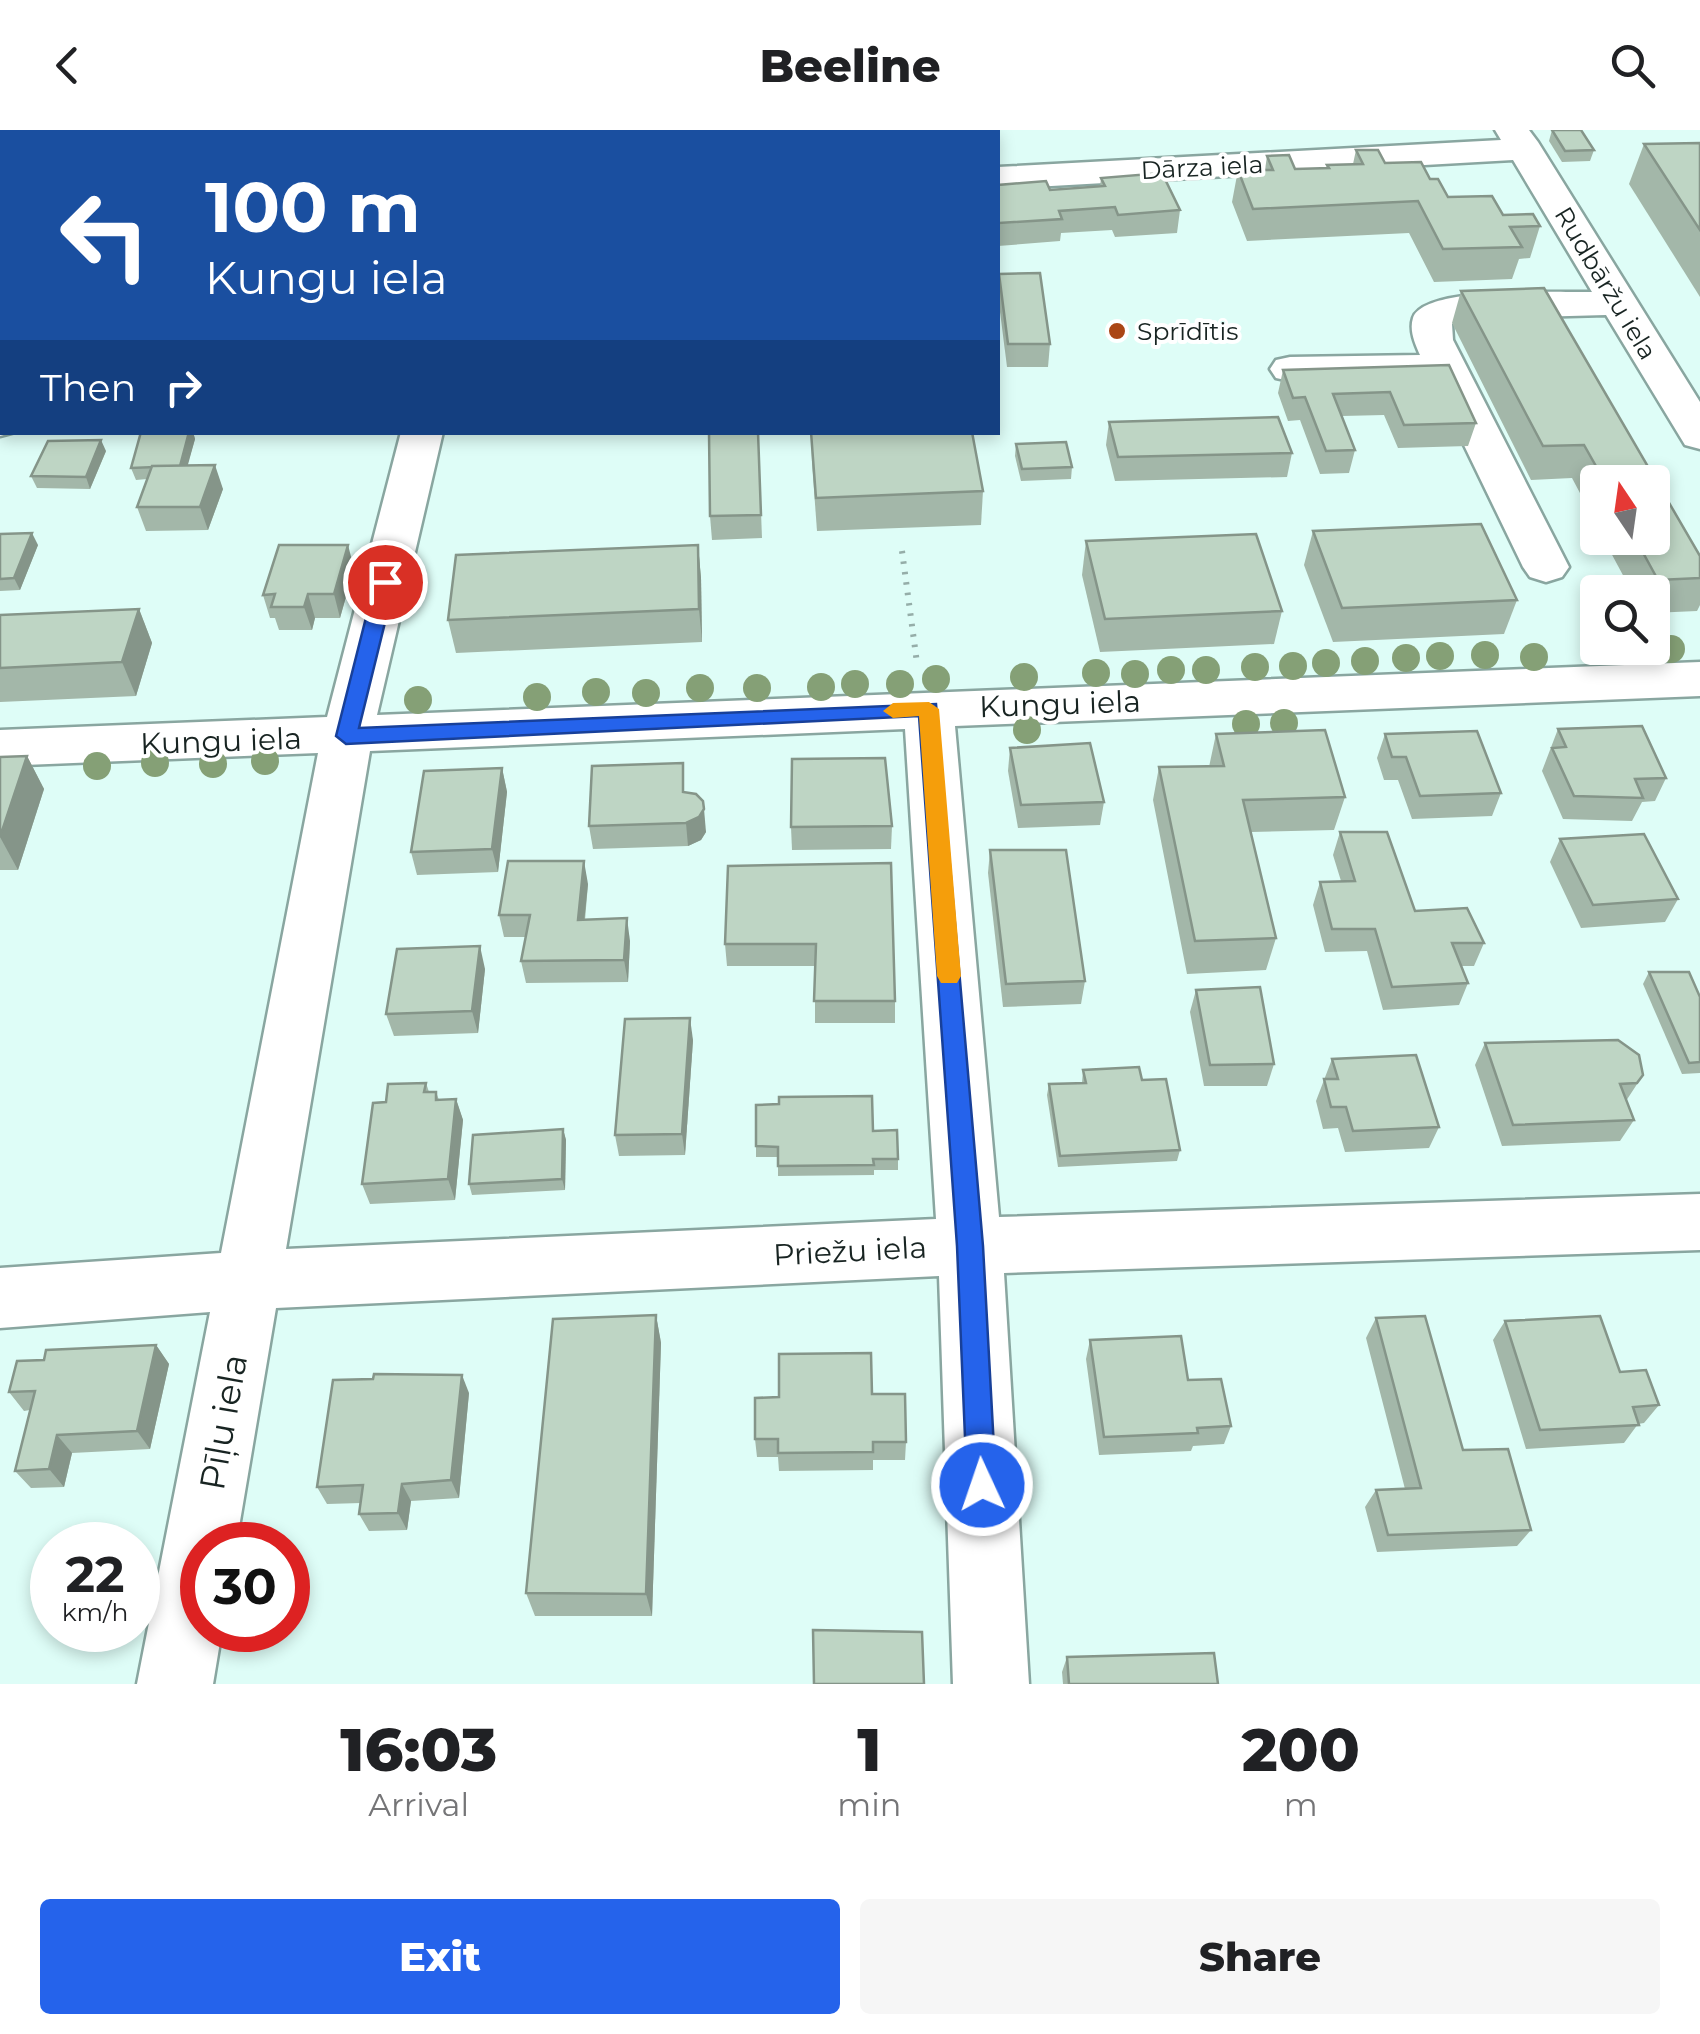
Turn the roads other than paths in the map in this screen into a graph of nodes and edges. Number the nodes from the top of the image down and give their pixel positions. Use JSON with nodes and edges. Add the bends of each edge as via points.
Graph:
{"nodes":[{"id":1,"x":1519,"y":140,"type":"edge"},
{"id":2,"x":1000,"y":178,"type":"edge"},
{"id":3,"x":1616,"y":303,"type":"junction"},
{"id":4,"x":1447,"y":367,"type":"junction"},
{"id":5,"x":1290,"y":368,"type":"edge"},
{"id":6,"x":421,"y":435,"type":"edge"},
{"id":7,"x":1700,"y":436,"type":"edge"},
{"id":8,"x":1546,"y":566,"type":"dead end"},
{"id":9,"x":1700,"y":679,"type":"edge"},
{"id":10,"x":924,"y":689,"type":"junction"},
{"id":11,"x":346,"y":736,"type":"junction"},
{"id":12,"x":0,"y":748,"type":"edge"},
{"id":13,"x":1700,"y":1222,"type":"edge"},
{"id":14,"x":970,"y":1246,"type":"junction"},
{"id":15,"x":249,"y":1278,"type":"junction"},
{"id":16,"x":0,"y":1298,"type":"edge"},
{"id":17,"x":176,"y":1684,"type":"edge"},
{"id":18,"x":991,"y":1684,"type":"edge"}],
"edges":[{"from":1,"to":2,"type":"street","name":"Dārza iela"},
{"from":1,"to":3,"type":"street","name":"Rudbāržu iela"},
{"from":3,"to":4,"type":"street","via":[[1454,307],[1432,320],[1433,340]]},
{"from":3,"to":7,"type":"street","name":"Rudbāržu iela"},
{"from":4,"to":5,"type":"street"},
{"from":4,"to":8,"type":"street"},
{"from":6,"to":11,"type":"street","name":"Pīļu iela"},
{"from":9,"to":10,"type":"street","name":"Kungu iela"},
{"from":10,"to":11,"type":"street","name":"Kungu iela"},
{"from":10,"to":14,"type":"street"},
{"from":11,"to":12,"type":"street","name":"Kungu iela"},
{"from":11,"to":15,"type":"street","name":"Pīļu iela"},
{"from":13,"to":14,"type":"street","name":"Priežu iela"},
{"from":14,"to":15,"type":"street","name":"Priežu iela"},
{"from":14,"to":18,"type":"street"},
{"from":15,"to":16,"type":"street","name":"Priežu iela"},
{"from":15,"to":17,"type":"street","name":"Pīļu iela"}]}
